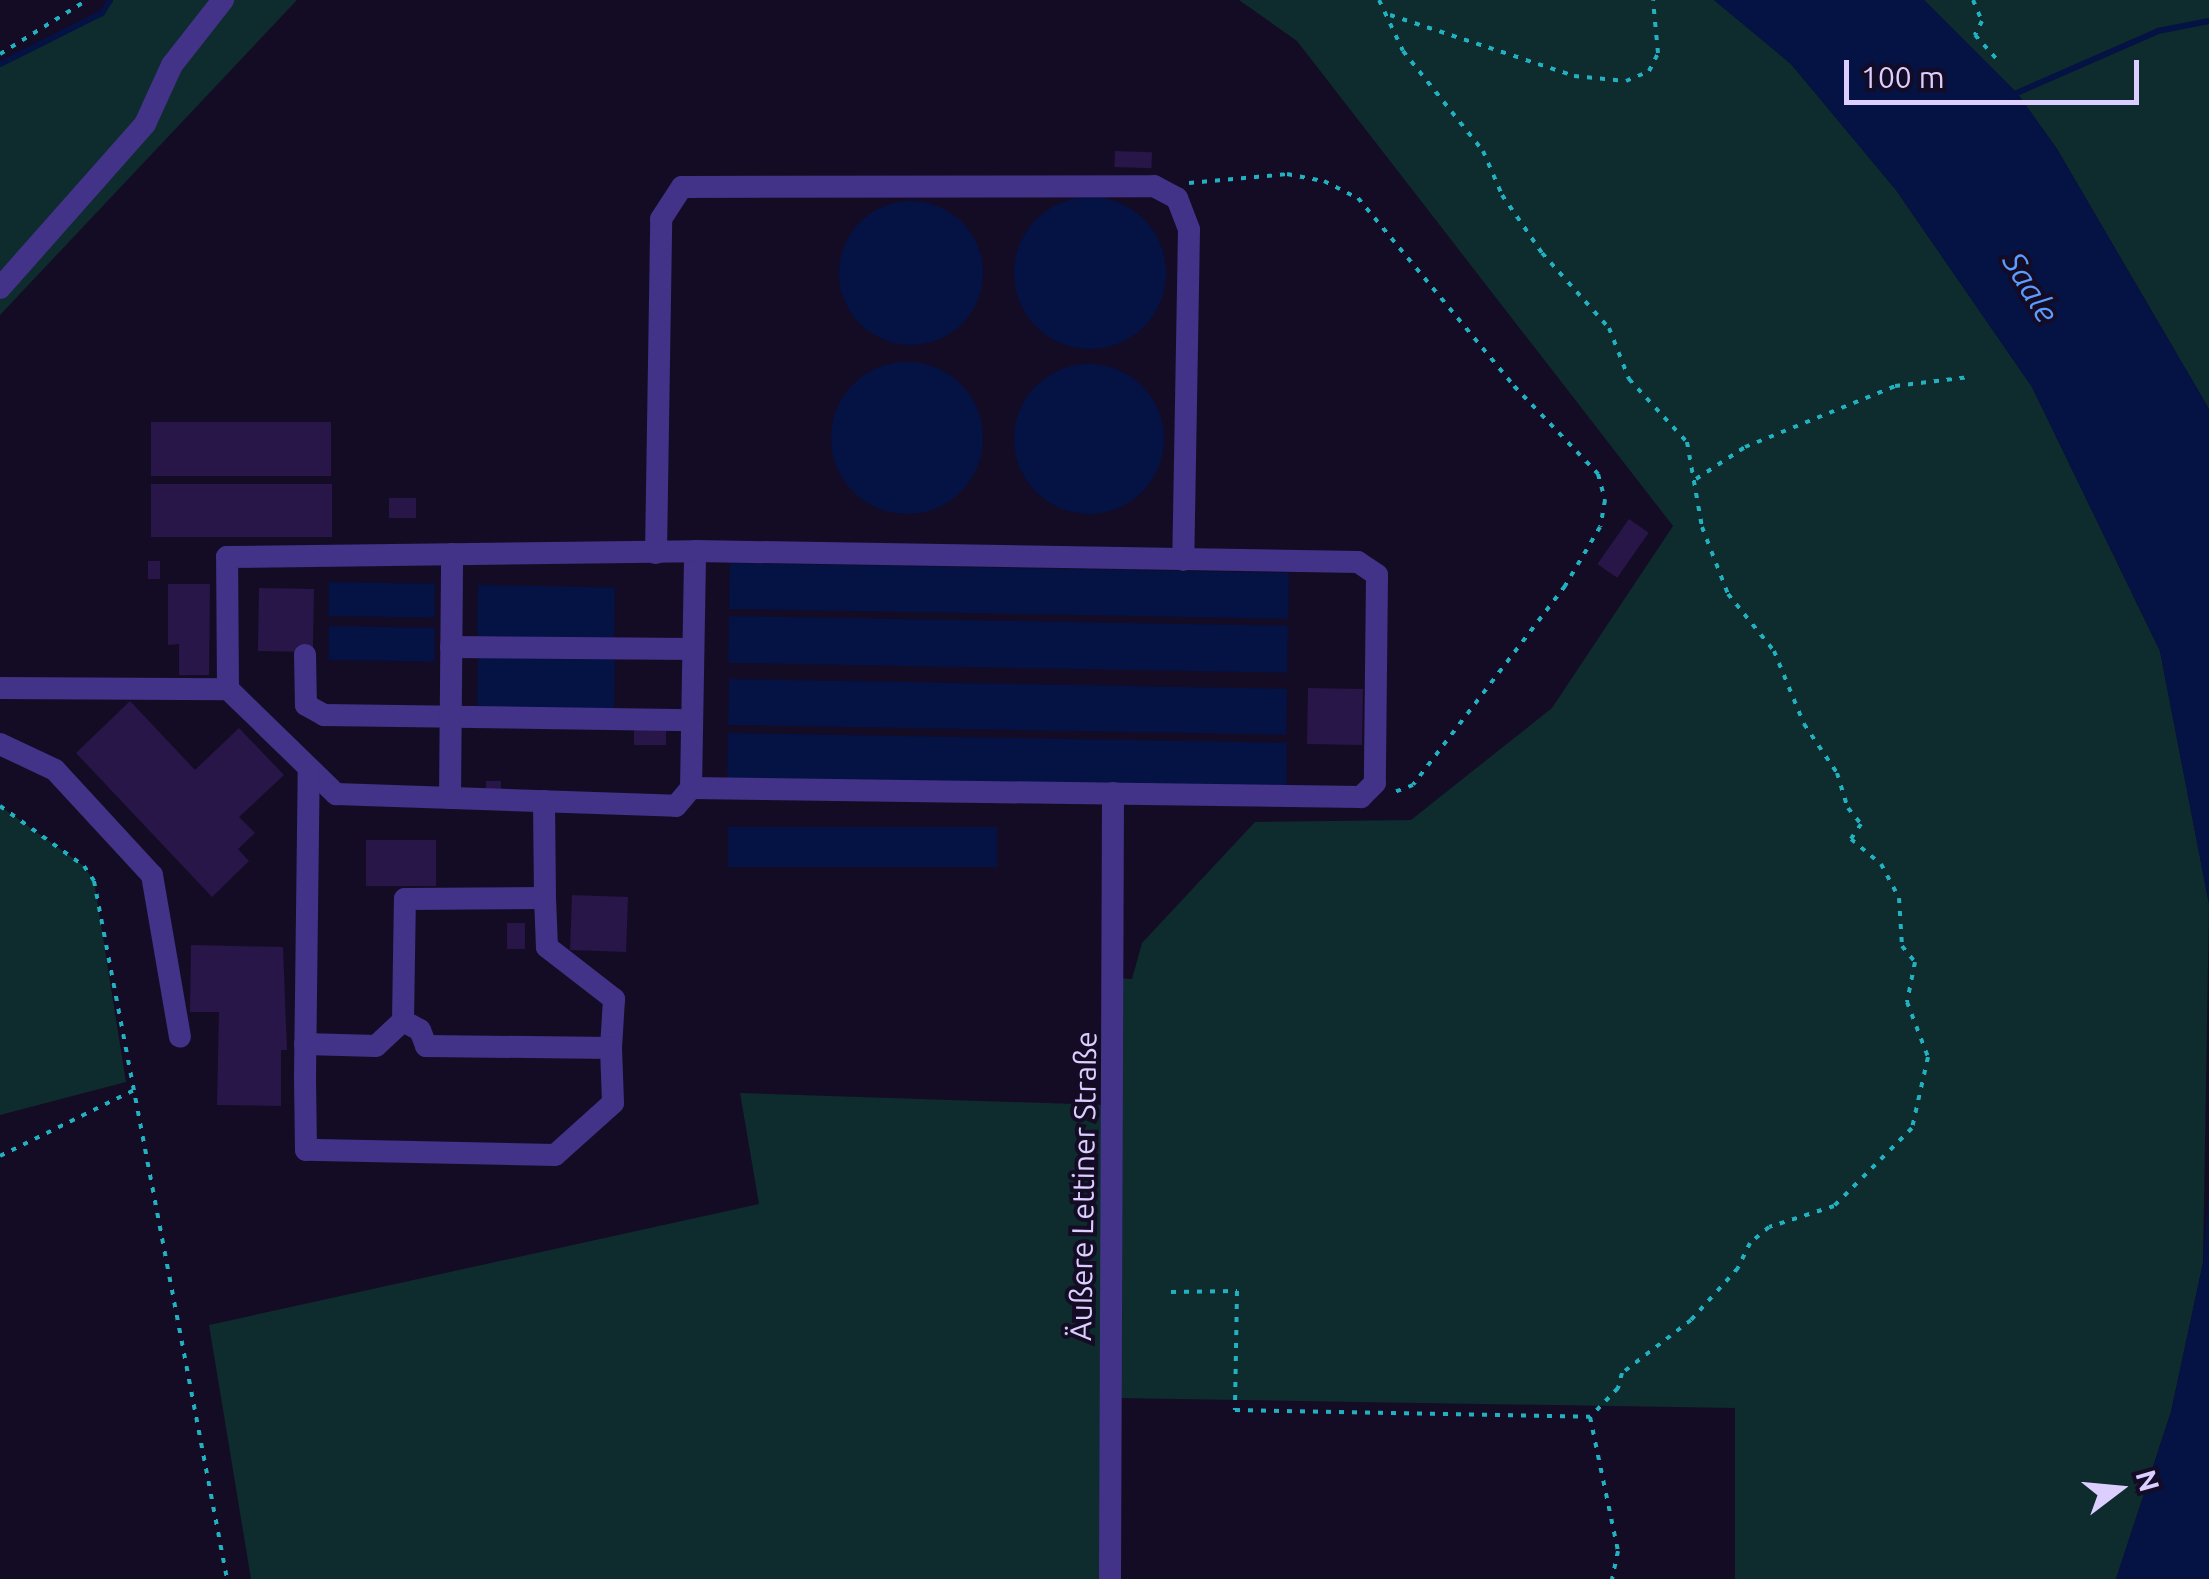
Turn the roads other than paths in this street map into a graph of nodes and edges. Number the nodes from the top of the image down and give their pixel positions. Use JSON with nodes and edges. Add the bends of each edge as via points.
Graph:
{"nodes":[{"id":1,"x":223,"y":0,"type":"edge"},
{"id":2,"x":0,"y":288,"type":"edge"},
{"id":3,"x":695,"y":551,"type":"junction"},
{"id":4,"x":656,"y":553,"type":"junction"},
{"id":5,"x":452,"y":554,"type":"junction"},
{"id":6,"x":1184,"y":560,"type":"junction"},
{"id":7,"x":451,"y":647,"type":"junction"},
{"id":8,"x":693,"y":650,"type":"junction"},
{"id":9,"x":305,"y":656,"type":"dead end"},
{"id":10,"x":0,"y":688,"type":"edge"},
{"id":11,"x":228,"y":690,"type":"junction"},
{"id":12,"x":451,"y":717,"type":"junction"},
{"id":13,"x":692,"y":720,"type":"junction"},
{"id":14,"x":0,"y":744,"type":"edge"},
{"id":15,"x":308,"y":768,"type":"junction"},
{"id":16,"x":691,"y":788,"type":"junction"},
{"id":17,"x":1113,"y":793,"type":"junction"},
{"id":18,"x":450,"y":798,"type":"junction"},
{"id":19,"x":544,"y":801,"type":"junction"},
{"id":20,"x":544,"y":898,"type":"junction"},
{"id":21,"x":403,"y":1021,"type":"junction"},
{"id":22,"x":180,"y":1037,"type":"dead end"},
{"id":23,"x":305,"y":1044,"type":"junction"},
{"id":24,"x":611,"y":1048,"type":"junction"},
{"id":25,"x":1110,"y":1579,"type":"edge"}],
"edges":[{"from":1,"to":2,"type":"street","via":[[172,65],[145,124]]},
{"from":3,"to":4,"type":"street"},
{"from":3,"to":6,"type":"street"},
{"from":3,"to":8,"type":"street"},
{"from":4,"to":5,"type":"street"},
{"from":4,"to":6,"type":"street","via":[[661,219],[682,188],[1154,186],[1177,198],[1189,230]]},
{"from":5,"to":7,"type":"street"},
{"from":5,"to":11,"type":"street","via":[[227,557]]},
{"from":6,"to":17,"type":"street","via":[[1370,566],[1377,575],[1370,794]]},
{"from":7,"to":8,"type":"street"},
{"from":7,"to":12,"type":"street"},
{"from":8,"to":13,"type":"street"},
{"from":9,"to":12,"type":"street","via":[[306,704],[324,716]]},
{"from":10,"to":11,"type":"street"},
{"from":11,"to":15,"type":"street"},
{"from":12,"to":13,"type":"street"},
{"from":12,"to":18,"type":"street"},
{"from":13,"to":16,"type":"street"},
{"from":14,"to":22,"type":"street","via":[[54,770],[152,875]]},
{"from":15,"to":18,"type":"street","via":[[336,794]]},
{"from":15,"to":23,"type":"street"},
{"from":16,"to":17,"type":"street"},
{"from":16,"to":19,"type":"street","via":[[676,806]]},
{"from":17,"to":25,"type":"street","name":"Äußere Lettiner Straße"},
{"from":18,"to":19,"type":"street"},
{"from":19,"to":20,"type":"street"},
{"from":20,"to":21,"type":"street","via":[[405,899]]},
{"from":20,"to":24,"type":"street","via":[[547,948],[614,999]]},
{"from":21,"to":23,"type":"street","via":[[390,1026],[376,1046]]},
{"from":21,"to":24,"type":"street","via":[[420,1030],[426,1046]]},
{"from":23,"to":24,"type":"street","via":[[306,1150],[555,1154],[613,1102]]}]}
